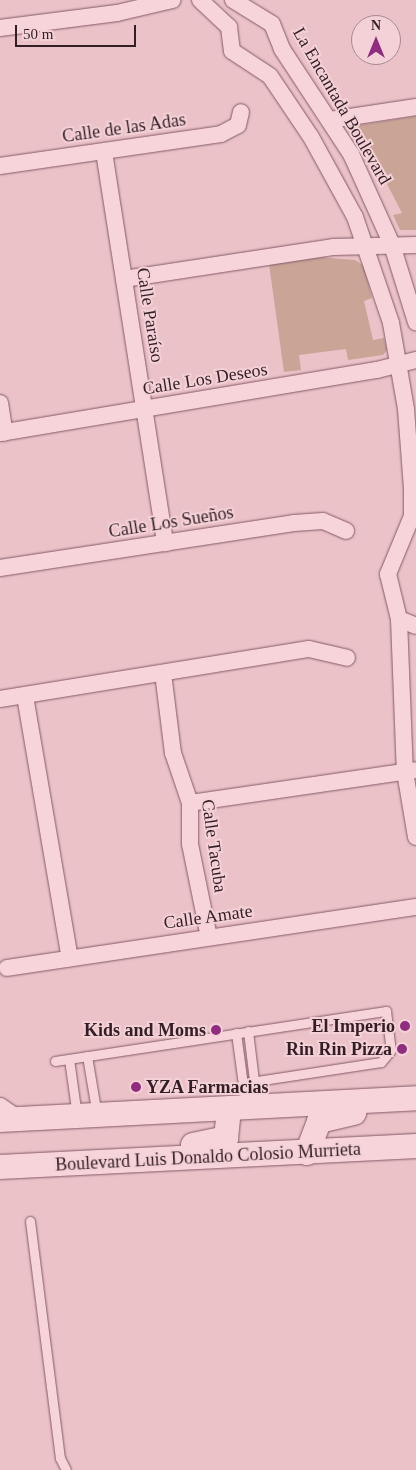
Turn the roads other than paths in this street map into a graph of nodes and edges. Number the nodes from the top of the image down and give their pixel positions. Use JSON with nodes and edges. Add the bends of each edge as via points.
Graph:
{"nodes":[{"id":1,"x":174,"y":0,"type":"edge"},
{"id":2,"x":200,"y":0,"type":"edge"},
{"id":3,"x":239,"y":5,"type":"edge"},
{"id":4,"x":228,"y":27,"type":"junction"},
{"id":5,"x":0,"y":28,"type":"edge"},
{"id":6,"x":312,"y":93,"type":"junction"},
{"id":7,"x":291,"y":107,"type":"junction"},
{"id":8,"x":416,"y":107,"type":"edge"},
{"id":9,"x":241,"y":112,"type":"dead end"},
{"id":10,"x":330,"y":120,"type":"junction"},
{"id":11,"x":104,"y":152,"type":"junction"},
{"id":12,"x":0,"y":166,"type":"edge"},
{"id":13,"x":366,"y":244,"type":"junction"},
{"id":14,"x":392,"y":245,"type":"junction"},
{"id":15,"x":416,"y":245,"type":"edge"},
{"id":16,"x":124,"y":279,"type":"junction"},
{"id":17,"x":416,"y":322,"type":"edge"},
{"id":18,"x":416,"y":360,"type":"edge"},
{"id":19,"x":400,"y":364,"type":"junction"},
{"id":20,"x":0,"y":403,"type":"edge"},
{"id":21,"x":144,"y":409,"type":"junction"},
{"id":22,"x":2,"y":433,"type":"edge"},
{"id":23,"x":411,"y":530,"type":"edge"},
{"id":24,"x":346,"y":531,"type":"dead end"},
{"id":25,"x":165,"y":543,"type":"junction"},
{"id":26,"x":0,"y":568,"type":"edge"},
{"id":27,"x":399,"y":619,"type":"junction"},
{"id":28,"x":416,"y":626,"type":"edge"},
{"id":29,"x":347,"y":658,"type":"dead end"},
{"id":30,"x":163,"y":672,"type":"junction"},
{"id":31,"x":25,"y":696,"type":"junction"},
{"id":32,"x":0,"y":699,"type":"edge"},
{"id":33,"x":410,"y":771,"type":"edge"},
{"id":34,"x":190,"y":803,"type":"junction"},
{"id":35,"x":416,"y":837,"type":"edge"},
{"id":36,"x":416,"y":907,"type":"edge"},
{"id":37,"x":209,"y":937,"type":"junction"},
{"id":38,"x":70,"y":958,"type":"junction"},
{"id":39,"x":7,"y":968,"type":"dead end"},
{"id":40,"x":248,"y":1031,"type":"junction"},
{"id":41,"x":236,"y":1033,"type":"junction"},
{"id":42,"x":87,"y":1056,"type":"junction"},
{"id":43,"x":69,"y":1059,"type":"junction"},
{"id":44,"x":55,"y":1060,"type":"dead end"},
{"id":45,"x":254,"y":1081,"type":"junction"},
{"id":46,"x":243,"y":1082,"type":"junction"},
{"id":47,"x":408,"y":1098,"type":"edge"},
{"id":48,"x":244,"y":1109,"type":"junction"},
{"id":49,"x":6,"y":1115,"type":"edge"},
{"id":50,"x":87,"y":1115,"type":"junction"},
{"id":51,"x":416,"y":1146,"type":"edge"},
{"id":52,"x":307,"y":1153,"type":"junction"},
{"id":53,"x":33,"y":1166,"type":"junction"},
{"id":54,"x":0,"y":1167,"type":"edge"},
{"id":55,"x":30,"y":1221,"type":"dead end"},
{"id":56,"x":66,"y":1470,"type":"edge"}],
"edges":[{"from":1,"to":5,"type":"street","via":[[118,13]]},
{"from":2,"to":4,"type":"street"},
{"from":3,"to":4,"type":"street","name":"La Encantada Boulevard"},
{"from":3,"to":6,"type":"street","name":"La Encantada Boulevard","via":[[272,24],[282,49]]},
{"from":4,"to":7,"type":"street","via":[[232,51],[260,67]]},
{"from":6,"to":7,"type":"street"},
{"from":6,"to":10,"type":"street","name":"La Encantada Boulevard"},
{"from":7,"to":13,"type":"street","via":[[311,137]]},
{"from":8,"to":10,"type":"street"},
{"from":9,"to":11,"type":"street","name":"Calle de las Adas","via":[[238,124],[221,134]]},
{"from":10,"to":14,"type":"street","name":"La Encantada Boulevard","via":[[351,154]]},
{"from":11,"to":12,"type":"street","name":"Calle de las Adas"},
{"from":11,"to":16,"type":"street","name":"Calle Paraíso"},
{"from":13,"to":14,"type":"street"},
{"from":13,"to":16,"type":"street"},
{"from":13,"to":19,"type":"street"},
{"from":14,"to":15,"type":"street"},
{"from":14,"to":17,"type":"street","name":"La Encantada Boulevard"},
{"from":16,"to":21,"type":"street","name":"Calle Paraíso"},
{"from":18,"to":19,"type":"street","name":"Calle Los Deseos"},
{"from":19,"to":21,"type":"street","name":"Calle Los Deseos"},
{"from":19,"to":23,"type":"street","via":[[412,458]]},
{"from":20,"to":22,"type":"street"},
{"from":21,"to":22,"type":"street","name":"Calle Los Deseos"},
{"from":21,"to":25,"type":"street","name":"Calle Paraíso"},
{"from":23,"to":27,"type":"street","via":[[395,546],[388,574]]},
{"from":24,"to":25,"type":"street","name":"Calle Los Sueños","via":[[323,521]]},
{"from":25,"to":26,"type":"street","name":"Calle Los Sueños"},
{"from":27,"to":28,"type":"street"},
{"from":27,"to":33,"type":"street"},
{"from":29,"to":30,"type":"street","via":[[309,649]]},
{"from":30,"to":31,"type":"street"},
{"from":30,"to":34,"type":"street","name":"Calle Tacuba","via":[[173,753]]},
{"from":31,"to":32,"type":"street"},
{"from":31,"to":38,"type":"street"},
{"from":33,"to":34,"type":"street"},
{"from":33,"to":35,"type":"street"},
{"from":34,"to":37,"type":"street","name":"Calle Tacuba","via":[[190,844]]},
{"from":36,"to":37,"type":"street","name":"Calle Amate"},
{"from":37,"to":38,"type":"street","name":"Calle Amate"},
{"from":38,"to":39,"type":"street","name":"Calle Amate"},
{"from":40,"to":41,"type":"lane"},
{"from":40,"to":45,"type":"lane"},
{"from":40,"to":45,"type":"lane","via":[[380,1009],[387,1014],[391,1050],[381,1062]]},
{"from":41,"to":42,"type":"lane"},
{"from":41,"to":46,"type":"lane"},
{"from":42,"to":43,"type":"lane"},
{"from":42,"to":50,"type":"lane"},
{"from":43,"to":44,"type":"lane"},
{"from":43,"to":50,"type":"lane"},
{"from":45,"to":46,"type":"lane"},
{"from":45,"to":48,"type":"lane"},
{"from":46,"to":48,"type":"lane"},
{"from":47,"to":48,"type":"main road"},
{"from":47,"to":52,"type":"main road","via":[[384,1109],[319,1122]]},
{"from":48,"to":50,"type":"main road"},
{"from":48,"to":53,"type":"main road","via":[[230,1133],[220,1142],[111,1148]]},
{"from":49,"to":50,"type":"main road"},
{"from":51,"to":52,"type":"main road","name":"Boulevard Luis Donaldo Colosio Murrieta"},
{"from":52,"to":53,"type":"main road","name":"Boulevard Luis Donaldo Colosio Murrieta"},
{"from":53,"to":54,"type":"main road","name":"Boulevard Luis Donaldo Colosio Murrieta"},
{"from":55,"to":56,"type":"lane","via":[[60,1458]]}]}
